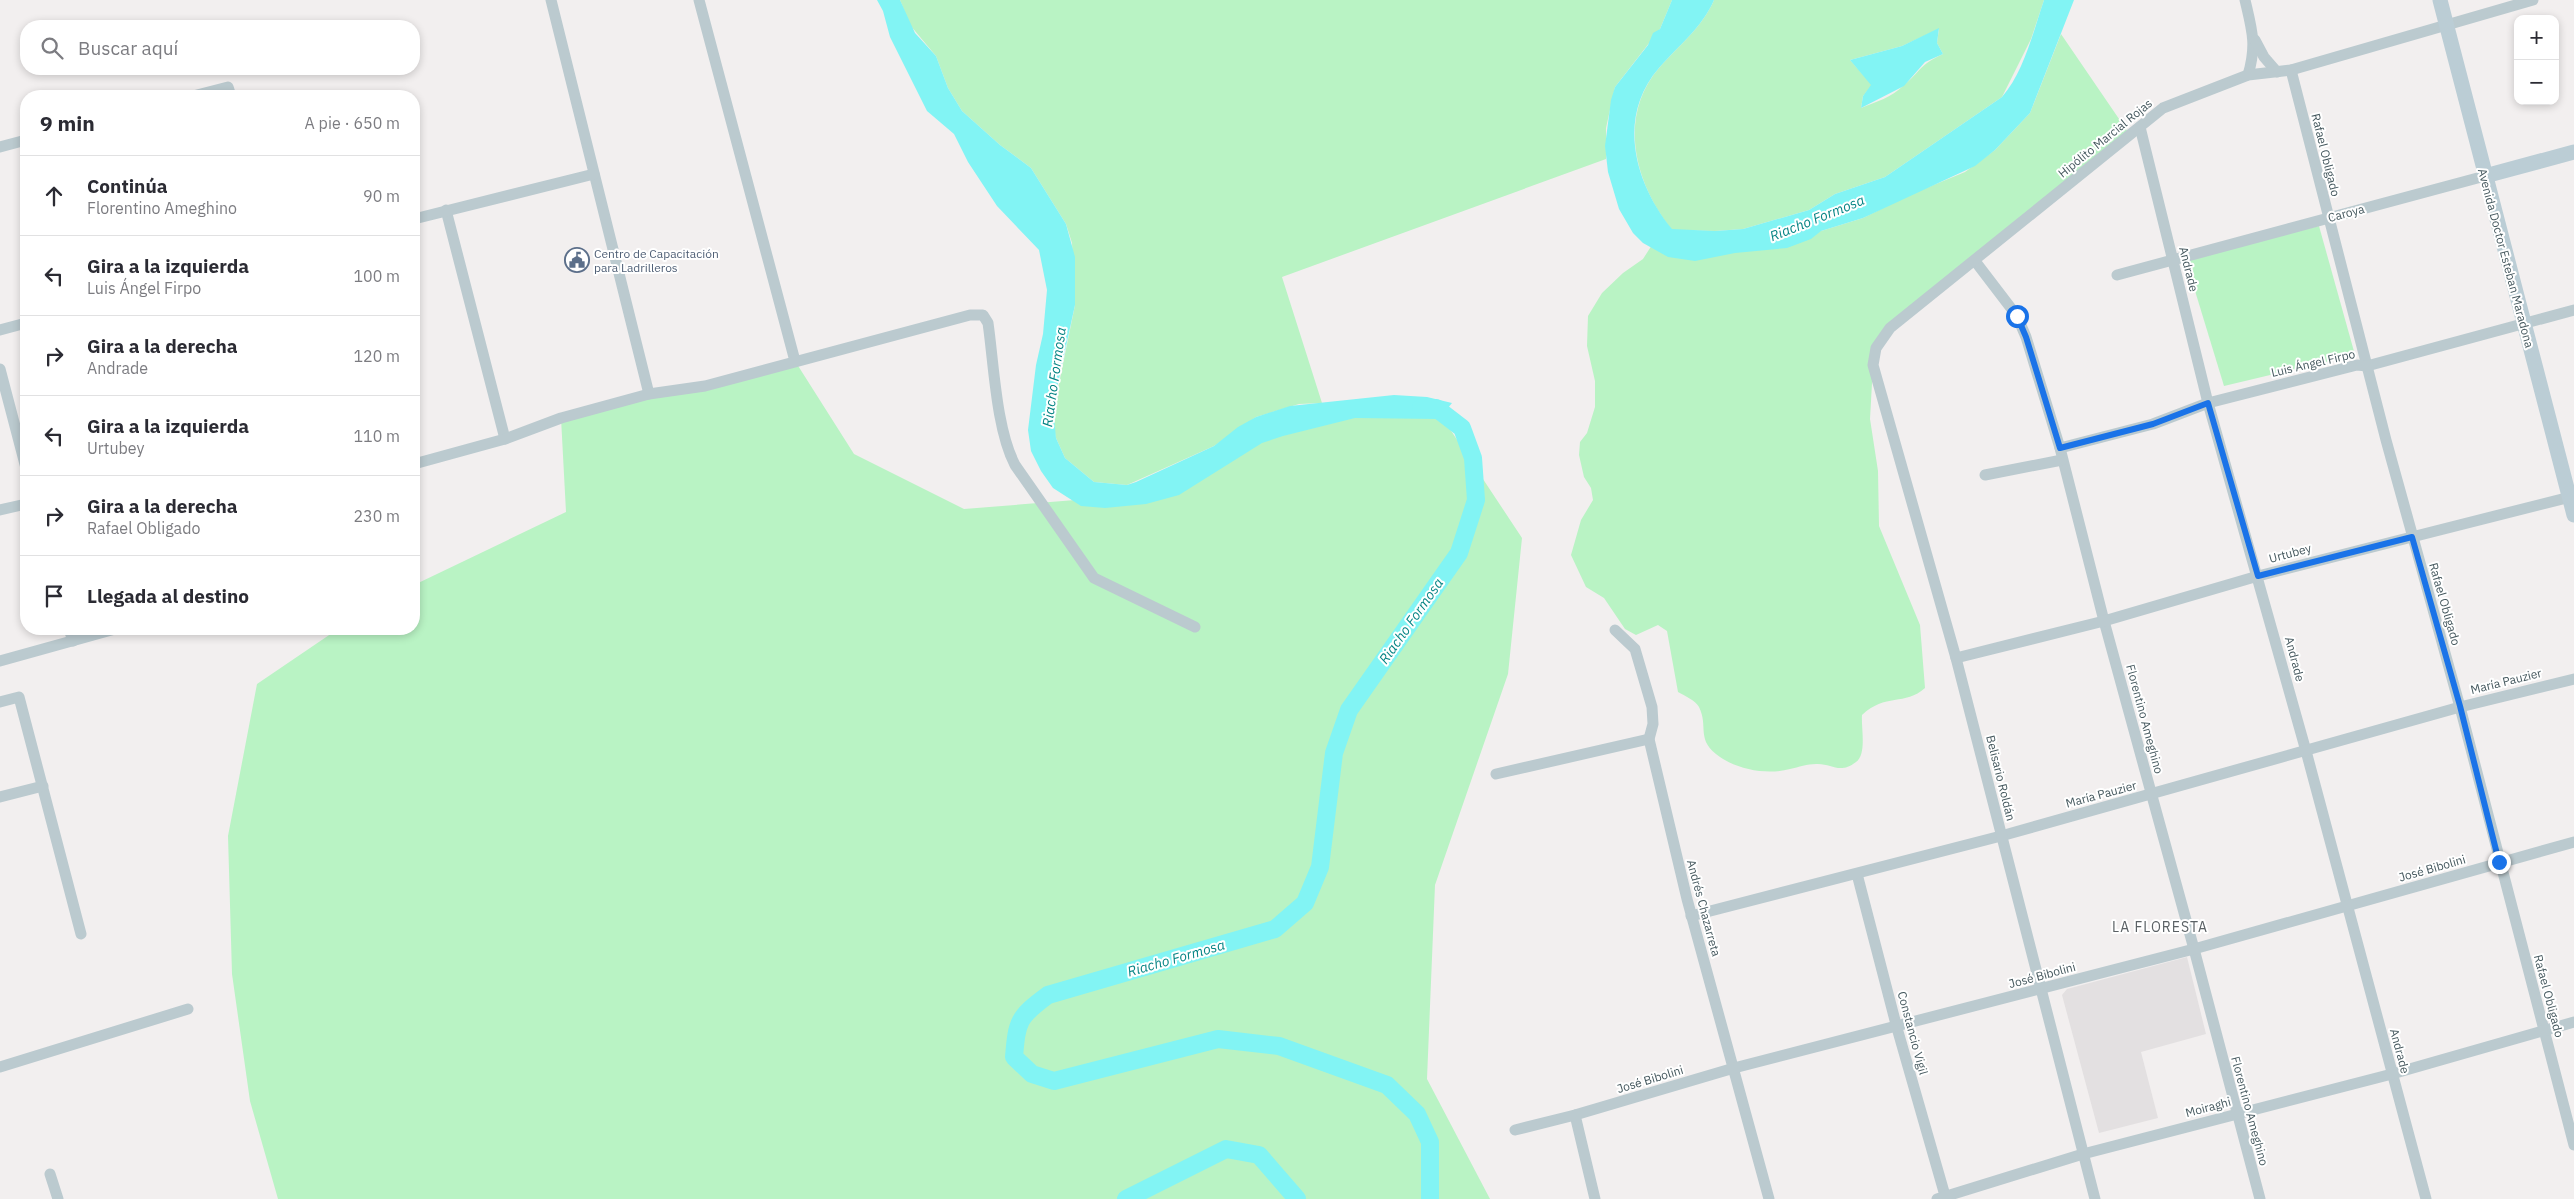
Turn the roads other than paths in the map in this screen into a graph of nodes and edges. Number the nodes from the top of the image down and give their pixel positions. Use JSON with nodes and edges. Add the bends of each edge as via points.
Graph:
{"nodes":[{"id":1,"x":551,"y":0,"type":"edge"},
{"id":2,"x":699,"y":0,"type":"edge"},
{"id":3,"x":2246,"y":0,"type":"edge"},
{"id":4,"x":2440,"y":0,"type":"edge"},
{"id":5,"x":2533,"y":0,"type":"edge"},
{"id":6,"x":2446,"y":24,"type":"junction"},
{"id":7,"x":2254,"y":38,"type":"junction"},
{"id":8,"x":2291,"y":70,"type":"junction"},
{"id":9,"x":2276,"y":72,"type":"junction"},
{"id":10,"x":2248,"y":75,"type":"junction"},
{"id":11,"x":216,"y":90,"type":"edge"},
{"id":12,"x":229,"y":90,"type":"edge"},
{"id":13,"x":2140,"y":127,"type":"junction"},
{"id":14,"x":20,"y":142,"type":"edge"},
{"id":15,"x":0,"y":147,"type":"edge"},
{"id":16,"x":2574,"y":152,"type":"edge"},
{"id":17,"x":594,"y":174,"type":"junction"},
{"id":18,"x":2484,"y":176,"type":"junction"},
{"id":19,"x":446,"y":210,"type":"junction"},
{"id":20,"x":420,"y":217,"type":"edge"},
{"id":21,"x":2328,"y":218,"type":"junction"},
{"id":22,"x":2172,"y":260,"type":"junction"},
{"id":23,"x":1975,"y":261,"type":"junction"},
{"id":24,"x":2117,"y":275,"type":"dead end"},
{"id":25,"x":2574,"y":310,"type":"edge"},
{"id":26,"x":2524,"y":324,"type":"junction"},
{"id":27,"x":20,"y":325,"type":"edge"},
{"id":28,"x":0,"y":330,"type":"edge"},
{"id":29,"x":795,"y":361,"type":"junction"},
{"id":30,"x":1873,"y":365,"type":"joint"},
{"id":31,"x":2367,"y":366,"type":"junction"},
{"id":32,"x":0,"y":369,"type":"edge"},
{"id":33,"x":649,"y":394,"type":"junction"},
{"id":34,"x":2208,"y":403,"type":"junction"},
{"id":35,"x":505,"y":439,"type":"junction"},
{"id":36,"x":20,"y":445,"type":"edge"},
{"id":37,"x":2060,"y":448,"type":"junction"},
{"id":38,"x":2062,"y":460,"type":"junction"},
{"id":39,"x":420,"y":462,"type":"edge"},
{"id":40,"x":1985,"y":476,"type":"dead end"},
{"id":41,"x":2572,"y":496,"type":"edge"},
{"id":42,"x":20,"y":505,"type":"edge"},
{"id":43,"x":0,"y":510,"type":"edge"},
{"id":44,"x":2574,"y":514,"type":"edge"},
{"id":45,"x":2412,"y":537,"type":"junction"},
{"id":46,"x":2258,"y":576,"type":"junction"},
{"id":47,"x":2104,"y":621,"type":"junction"},
{"id":48,"x":1196,"y":627,"type":"dead end"},
{"id":49,"x":1615,"y":630,"type":"dead end"},
{"id":50,"x":72,"y":635,"type":"edge"},
{"id":51,"x":94,"y":635,"type":"edge"},
{"id":52,"x":73,"y":641,"type":"junction"},
{"id":53,"x":1956,"y":658,"type":"junction"},
{"id":54,"x":0,"y":661,"type":"edge"},
{"id":55,"x":2574,"y":679,"type":"edge"},
{"id":56,"x":0,"y":702,"type":"edge"},
{"id":57,"x":2460,"y":706,"type":"junction"},
{"id":58,"x":1649,"y":739,"type":"junction"},
{"id":59,"x":2306,"y":751,"type":"junction"},
{"id":60,"x":1496,"y":774,"type":"dead end"},
{"id":61,"x":43,"y":786,"type":"junction"},
{"id":62,"x":2151,"y":794,"type":"junction"},
{"id":63,"x":0,"y":797,"type":"edge"},
{"id":64,"x":2001,"y":836,"type":"junction"},
{"id":65,"x":2574,"y":842,"type":"edge"},
{"id":66,"x":2499,"y":862,"type":"junction"},
{"id":67,"x":1857,"y":874,"type":"junction"},
{"id":68,"x":2347,"y":907,"type":"junction"},
{"id":69,"x":1691,"y":916,"type":"junction"},
{"id":70,"x":81,"y":934,"type":"dead end"},
{"id":71,"x":2194,"y":949,"type":"junction"},
{"id":72,"x":2040,"y":990,"type":"junction"},
{"id":73,"x":188,"y":1009,"type":"dead end"},
{"id":74,"x":2574,"y":1022,"type":"edge"},
{"id":75,"x":1897,"y":1028,"type":"junction"},
{"id":76,"x":2544,"y":1030,"type":"junction"},
{"id":77,"x":0,"y":1068,"type":"edge"},
{"id":78,"x":1734,"y":1068,"type":"junction"},
{"id":79,"x":2392,"y":1074,"type":"junction"},
{"id":80,"x":2236,"y":1114,"type":"junction"},
{"id":81,"x":1576,"y":1115,"type":"junction"},
{"id":82,"x":1515,"y":1130,"type":"dead end"},
{"id":83,"x":2574,"y":1145,"type":"edge"},
{"id":84,"x":2083,"y":1154,"type":"junction"},
{"id":85,"x":50,"y":1174,"type":"dead end"},
{"id":86,"x":1943,"y":1198,"type":"edge"},
{"id":87,"x":58,"y":1199,"type":"edge"},
{"id":88,"x":1595,"y":1199,"type":"edge"},
{"id":89,"x":1768,"y":1199,"type":"edge"},
{"id":90,"x":2095,"y":1199,"type":"edge"},
{"id":91,"x":2260,"y":1199,"type":"edge"},
{"id":92,"x":2426,"y":1199,"type":"edge"}],
"edges":[{"from":1,"to":17,"type":"street"},
{"from":2,"to":29,"type":"street"},
{"from":3,"to":7,"type":"street"},
{"from":4,"to":6,"type":"main road","name":"Avenida Doctor Esteban Maradona"},
{"from":5,"to":6,"type":"street","name":"Hipólito Marcial Rojas"},
{"from":6,"to":8,"type":"street","name":"Hipólito Marcial Rojas"},
{"from":6,"to":18,"type":"main road","name":"Avenida Doctor Esteban Maradona"},
{"from":7,"to":9,"type":"street"},
{"from":7,"to":10,"type":"street","via":[[2254,55]]},
{"from":8,"to":9,"type":"street","name":"Hipólito Marcial Rojas"},
{"from":8,"to":21,"type":"street","name":"Rafael Obligado"},
{"from":9,"to":10,"type":"street","name":"Hipólito Marcial Rojas"},
{"from":10,"to":13,"type":"street","name":"Hipólito Marcial Rojas","via":[[2163,108]]},
{"from":11,"to":12,"type":"street","via":[[228,87]]},
{"from":13,"to":22,"type":"street","name":"Andrade"},
{"from":13,"to":23,"type":"street","name":"Hipólito Marcial Rojas"},
{"from":14,"to":15,"type":"street"},
{"from":16,"to":18,"type":"main road","name":"Caroya"},
{"from":17,"to":19,"type":"street"},
{"from":17,"to":33,"type":"street"},
{"from":18,"to":21,"type":"street","name":"Caroya"},
{"from":18,"to":26,"type":"main road","name":"Avenida Doctor Esteban Maradona"},
{"from":19,"to":20,"type":"street"},
{"from":19,"to":35,"type":"street"},
{"from":21,"to":22,"type":"street","name":"Caroya"},
{"from":21,"to":31,"type":"street","name":"Rafael Obligado"},
{"from":22,"to":24,"type":"street","name":"Caroya"},
{"from":22,"to":34,"type":"street","name":"Andrade"},
{"from":23,"to":30,"type":"street","name":"Hipólito Marcial Rojas","via":[[1890,328],[1876,348]]},
{"from":23,"to":37,"type":"street","name":"Florentino Ameghino","via":[[2017,316]]},
{"from":25,"to":26,"type":"street","name":"Luis Ángel Firpo"},
{"from":26,"to":31,"type":"street","name":"Luis Ángel Firpo"},
{"from":26,"to":41,"type":"main road","name":"Avenida Doctor Esteban Maradona"},
{"from":27,"to":28,"type":"street"},
{"from":29,"to":33,"type":"street","via":[[705,386]]},
{"from":29,"to":48,"type":"street","via":[[970,315],[983,315],[988,323],[1008,451],[1015,465],[1094,578]]},
{"from":30,"to":53,"type":"street","name":"Belisario Roldán"},
{"from":31,"to":34,"type":"street","name":"Luis Ángel Firpo","via":[[2357,365]]},
{"from":31,"to":45,"type":"street","name":"Rafael Obligado"},
{"from":32,"to":36,"type":"street"},
{"from":33,"to":35,"type":"street","via":[[561,418]]},
{"from":34,"to":37,"type":"street","name":"Luis Ángel Firpo","via":[[2153,424]]},
{"from":34,"to":46,"type":"street","name":"Andrade"},
{"from":35,"to":39,"type":"street"},
{"from":37,"to":38,"type":"street","name":"Florentino Ameghino"},
{"from":38,"to":40,"type":"street"},
{"from":38,"to":47,"type":"street","name":"Florentino Ameghino"},
{"from":41,"to":44,"type":"main road","name":"Avenida Doctor Esteban Maradona"},
{"from":41,"to":45,"type":"street","name":"Urtubey"},
{"from":42,"to":43,"type":"street"},
{"from":45,"to":46,"type":"street","name":"Urtubey"},
{"from":45,"to":57,"type":"street","name":"Rafael Obligado"},
{"from":46,"to":47,"type":"street","name":"Urtubey"},
{"from":46,"to":59,"type":"street","name":"Andrade"},
{"from":47,"to":53,"type":"street","name":"Urtubey"},
{"from":47,"to":62,"type":"street","name":"Florentino Ameghino"},
{"from":49,"to":58,"type":"street","name":"Andrés Chazarreta","via":[[1635,649],[1652,707],[1653,724]]},
{"from":50,"to":52,"type":"street"},
{"from":51,"to":52,"type":"street"},
{"from":52,"to":54,"type":"street"},
{"from":53,"to":64,"type":"street","name":"Belisario Roldán"},
{"from":55,"to":57,"type":"street","name":"María Pauzier"},
{"from":56,"to":61,"type":"street","via":[[19,697]]},
{"from":57,"to":59,"type":"street","name":"María Pauzier"},
{"from":57,"to":66,"type":"street","name":"Rafael Obligado"},
{"from":58,"to":60,"type":"street"},
{"from":58,"to":69,"type":"street","name":"Andrés Chazarreta"},
{"from":59,"to":62,"type":"street","name":"María Pauzier"},
{"from":59,"to":68,"type":"street","name":"Andrade"},
{"from":61,"to":63,"type":"street"},
{"from":61,"to":70,"type":"street"},
{"from":62,"to":64,"type":"street","name":"María Pauzier"},
{"from":62,"to":71,"type":"street","name":"Florentino Ameghino"},
{"from":64,"to":67,"type":"street","name":"María Pauzier"},
{"from":64,"to":72,"type":"street","name":"Belisario Roldán"},
{"from":65,"to":66,"type":"street","name":"José Bibolini"},
{"from":66,"to":68,"type":"street","name":"José Bibolini"},
{"from":66,"to":76,"type":"street","name":"Rafael Obligado"},
{"from":67,"to":69,"type":"street","name":"María Pauzier"},
{"from":67,"to":75,"type":"street","name":"Constancio Vigil"},
{"from":68,"to":71,"type":"street","name":"José Bibolini"},
{"from":68,"to":79,"type":"street","name":"Andrade"},
{"from":69,"to":78,"type":"street","name":"Andrés Chazarreta"},
{"from":71,"to":72,"type":"street","name":"José Bibolini"},
{"from":71,"to":80,"type":"street","name":"Florentino Ameghino"},
{"from":72,"to":75,"type":"street","name":"José Bibolini"},
{"from":72,"to":84,"type":"street","name":"Belisario Roldán"},
{"from":73,"to":77,"type":"street"},
{"from":74,"to":76,"type":"street","name":"Moiraghi"},
{"from":75,"to":78,"type":"street","name":"José Bibolini"},
{"from":75,"to":86,"type":"street","name":"Constancio Vigil"},
{"from":76,"to":79,"type":"street","name":"Moiraghi"},
{"from":76,"to":83,"type":"street","name":"Rafael Obligado"},
{"from":78,"to":81,"type":"street","name":"José Bibolini"},
{"from":78,"to":89,"type":"street","name":"Andrés Chazarreta"},
{"from":79,"to":80,"type":"street","name":"Moiraghi"},
{"from":79,"to":92,"type":"street","name":"Andrade"},
{"from":80,"to":84,"type":"street","name":"Moiraghi"},
{"from":80,"to":91,"type":"street","name":"Florentino Ameghino"},
{"from":81,"to":82,"type":"street","name":"José Bibolini"},
{"from":81,"to":88,"type":"street"},
{"from":84,"to":86,"type":"street","name":"Moiraghi"},
{"from":84,"to":90,"type":"street","name":"Belisario Roldán"},
{"from":85,"to":87,"type":"street"}]}
